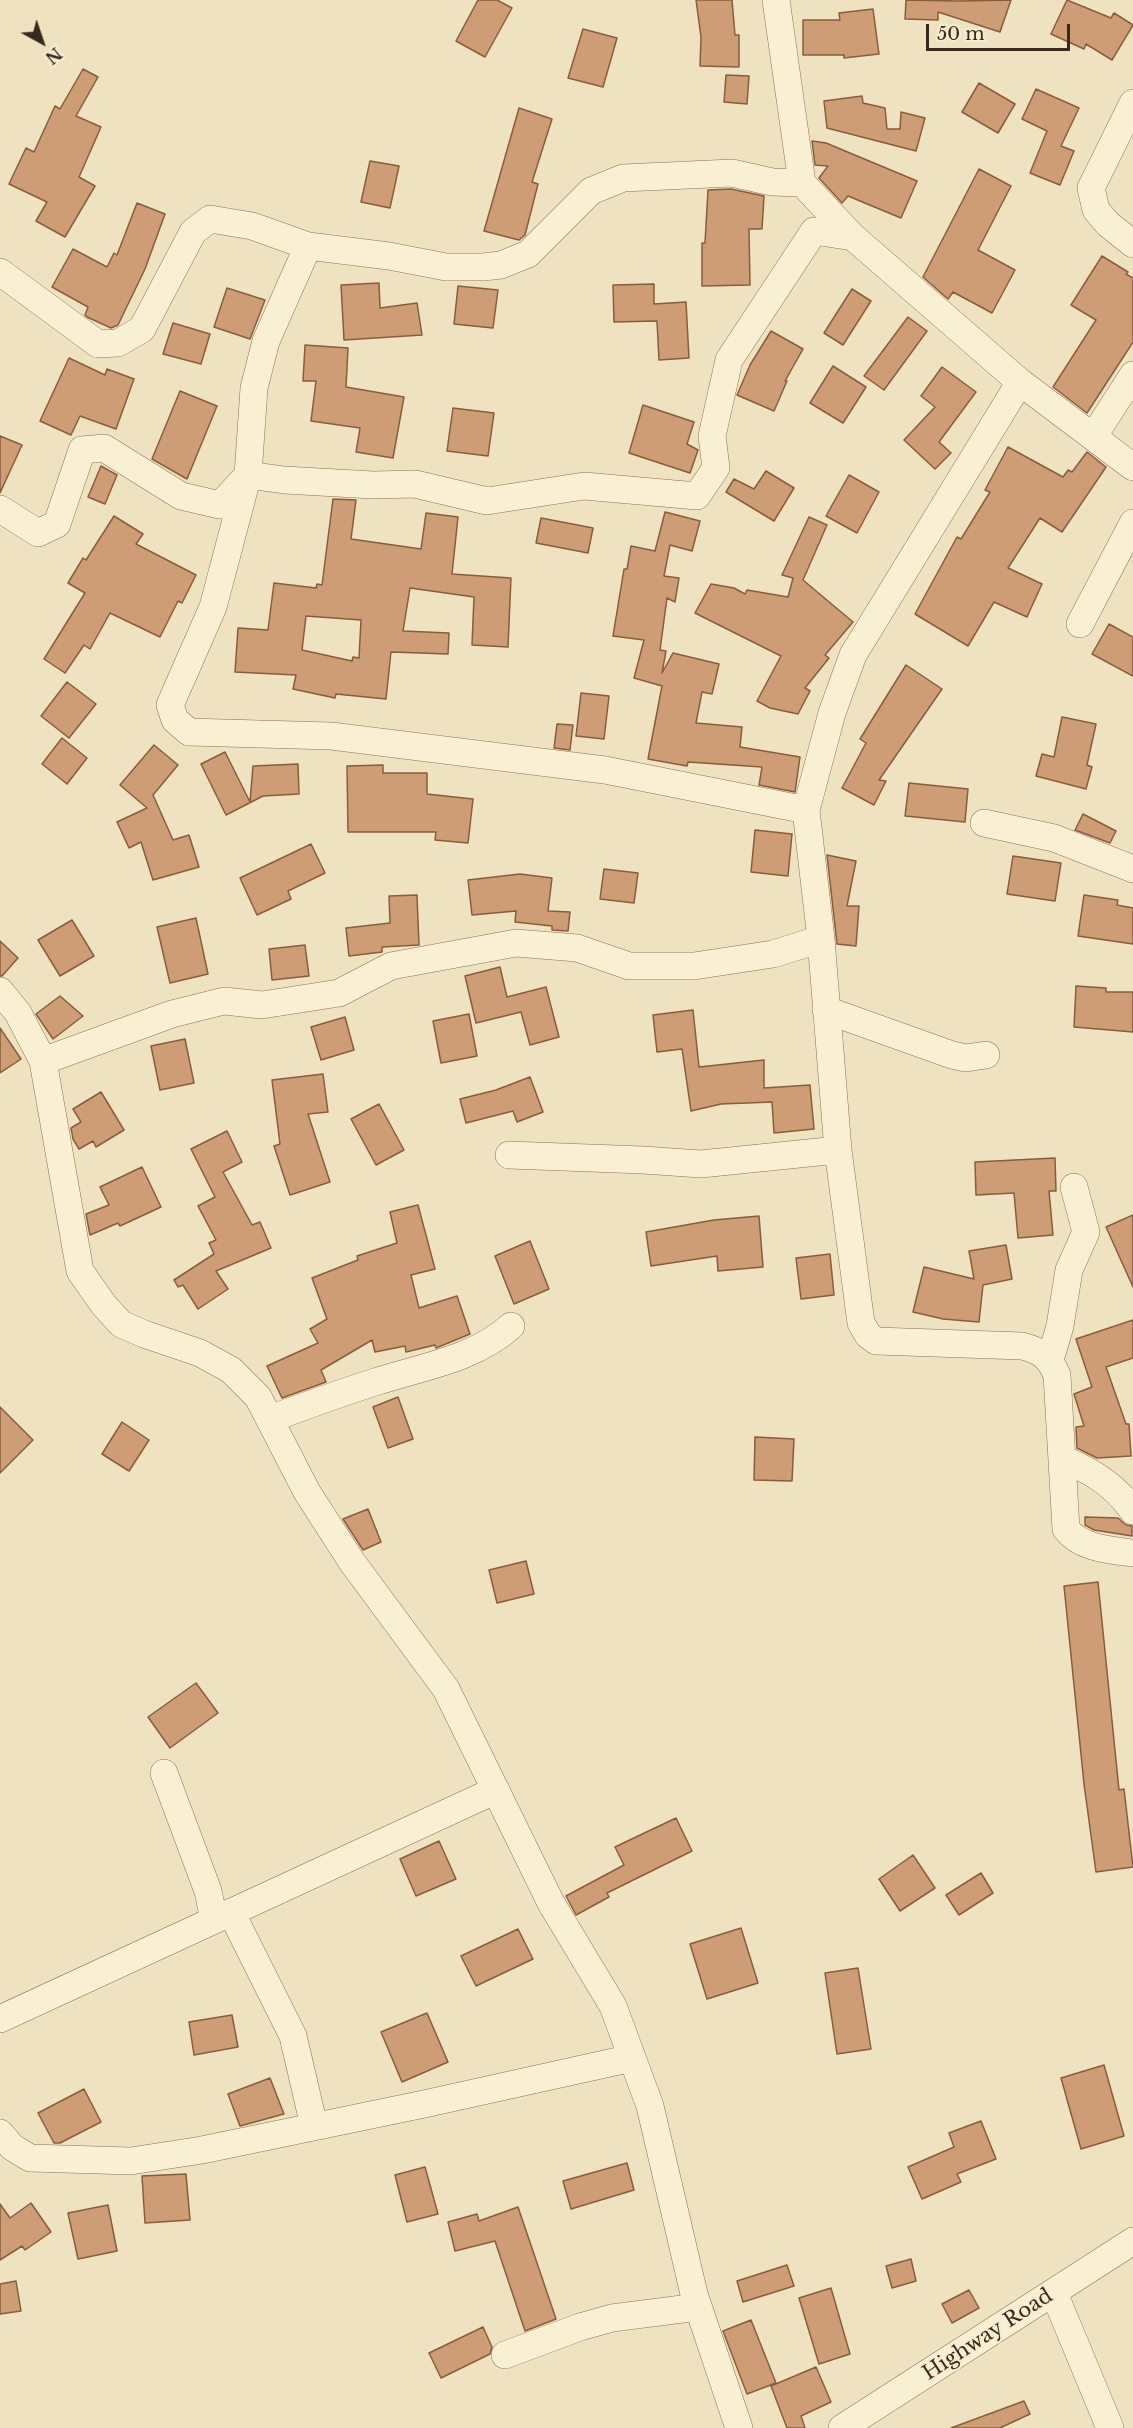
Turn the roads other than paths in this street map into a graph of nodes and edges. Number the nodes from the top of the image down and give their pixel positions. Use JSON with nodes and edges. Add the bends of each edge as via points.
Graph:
{"nodes":[{"id":1,"x":776,"y":0,"type":"edge"},
{"id":2,"x":1133,"y":103,"type":"edge"},
{"id":3,"x":802,"y":183,"type":"junction"},
{"id":4,"x":853,"y":237,"type":"junction"},
{"id":5,"x":1133,"y":244,"type":"edge"},
{"id":6,"x":308,"y":246,"type":"junction"},
{"id":7,"x":0,"y":272,"type":"edge"},
{"id":8,"x":1133,"y":375,"type":"edge"},
{"id":9,"x":1020,"y":382,"type":"junction"},
{"id":10,"x":1093,"y":437,"type":"junction"},
{"id":11,"x":1133,"y":467,"type":"edge"},
{"id":12,"x":248,"y":475,"type":"junction"},
{"id":13,"x":0,"y":509,"type":"edge"},
{"id":14,"x":1133,"y":523,"type":"edge"},
{"id":15,"x":1080,"y":624,"type":"dead end"},
{"id":16,"x":806,"y":810,"type":"junction"},
{"id":17,"x":984,"y":823,"type":"dead end"},
{"id":18,"x":1133,"y":869,"type":"edge"},
{"id":19,"x":821,"y":939,"type":"junction"},
{"id":20,"x":0,"y":992,"type":"edge"},
{"id":21,"x":826,"y":1010,"type":"junction"},
{"id":22,"x":986,"y":1055,"type":"dead end"},
{"id":23,"x":43,"y":1061,"type":"junction"},
{"id":24,"x":838,"y":1150,"type":"junction"},
{"id":25,"x":509,"y":1155,"type":"dead end"},
{"id":26,"x":1074,"y":1188,"type":"dead end"},
{"id":27,"x":512,"y":1326,"type":"dead end"},
{"id":28,"x":1050,"y":1360,"type":"junction"},
{"id":29,"x":270,"y":1419,"type":"junction"},
{"id":30,"x":1062,"y":1459,"type":"junction"},
{"id":31,"x":1133,"y":1511,"type":"edge"},
{"id":32,"x":1133,"y":1553,"type":"edge"},
{"id":33,"x":164,"y":1773,"type":"dead end"},
{"id":34,"x":496,"y":1790,"type":"junction"},
{"id":35,"x":223,"y":1916,"type":"junction"},
{"id":36,"x":0,"y":2019,"type":"edge"},
{"id":37,"x":632,"y":2058,"type":"junction"},
{"id":38,"x":314,"y":2126,"type":"junction"},
{"id":39,"x":0,"y":2133,"type":"edge"},
{"id":40,"x":1133,"y":2241,"type":"edge"},
{"id":41,"x":1054,"y":2293,"type":"junction"},
{"id":42,"x":698,"y":2307,"type":"junction"},
{"id":43,"x":505,"y":2355,"type":"dead end"},
{"id":44,"x":739,"y":2428,"type":"edge"},
{"id":45,"x":842,"y":2428,"type":"edge"},
{"id":46,"x":1110,"y":2428,"type":"edge"}],
"edges":[{"from":1,"to":3,"type":"street"},
{"from":2,"to":5,"type":"street","via":[[1091,188],[1096,210]]},
{"from":3,"to":4,"type":"street"},
{"from":3,"to":6,"type":"street","via":[[772,182],[732,173],[623,178],[591,191],[528,254],[501,265],[446,267]]},
{"from":4,"to":9,"type":"street"},
{"from":4,"to":12,"type":"street","via":[[814,231],[729,360],[712,436],[716,468],[697,496],[584,486],[487,501],[415,484],[340,483]]},
{"from":6,"to":7,"type":"street","via":[[252,226],[210,219],[193,232],[142,329],[118,343],[98,344]]},
{"from":6,"to":12,"type":"street","via":[[266,341],[254,388]]},
{"from":8,"to":10,"type":"street"},
{"from":9,"to":10,"type":"street"},
{"from":9,"to":16,"type":"street","via":[[853,655],[832,713]]},
{"from":10,"to":11,"type":"street"},
{"from":12,"to":13,"type":"street","via":[[220,505],[181,496],[104,448],[82,450],[57,524],[38,533]]},
{"from":12,"to":16,"type":"street","via":[[213,607],[170,705],[175,720],[189,732],[331,736],[605,770]]},
{"from":14,"to":15,"type":"street"},
{"from":16,"to":19,"type":"street"},
{"from":17,"to":18,"type":"street","via":[[1054,838]]},
{"from":19,"to":21,"type":"street"},
{"from":19,"to":23,"type":"street","via":[[773,954],[694,966],[629,966],[577,948],[516,943],[391,966],[339,993],[262,1005],[214,1003],[172,1014]]},
{"from":20,"to":23,"type":"street","via":[[18,1013]]},
{"from":21,"to":22,"type":"street","via":[[952,1055]]},
{"from":21,"to":24,"type":"street"},
{"from":23,"to":29,"type":"street","via":[[80,1272],[121,1324],[200,1353],[231,1370],[258,1396]]},
{"from":24,"to":25,"type":"street","via":[[700,1164]]},
{"from":24,"to":28,"type":"street","via":[[861,1323],[868,1335],[885,1342],[1022,1346],[1040,1350]]},
{"from":26,"to":28,"type":"street","via":[[1086,1232],[1070,1270]]},
{"from":27,"to":29,"type":"street","via":[[497,1339],[432,1366],[376,1381]]},
{"from":28,"to":30,"type":"street","via":[[1057,1375]]},
{"from":29,"to":34,"type":"street","via":[[307,1492],[352,1562],[446,1689]]},
{"from":30,"to":31,"type":"street","via":[[1086,1469],[1117,1491]]},
{"from":30,"to":32,"type":"street","via":[[1066,1529],[1083,1543]]},
{"from":33,"to":35,"type":"street","via":[[208,1891]]},
{"from":34,"to":35,"type":"street"},
{"from":34,"to":37,"type":"street","via":[[551,1903],[612,2006]]},
{"from":35,"to":36,"type":"street"},
{"from":35,"to":38,"type":"street","via":[[293,2036]]},
{"from":37,"to":38,"type":"street"},
{"from":37,"to":42,"type":"street","via":[[650,2106]]},
{"from":38,"to":39,"type":"street","via":[[131,2161],[30,2158],[12,2147]]},
{"from":40,"to":41,"type":"street","name":"Highway Road"},
{"from":41,"to":45,"type":"street","name":"Highway Road"},
{"from":41,"to":46,"type":"street"},
{"from":42,"to":43,"type":"street","via":[[612,2318]]},
{"from":42,"to":44,"type":"street"}]}
